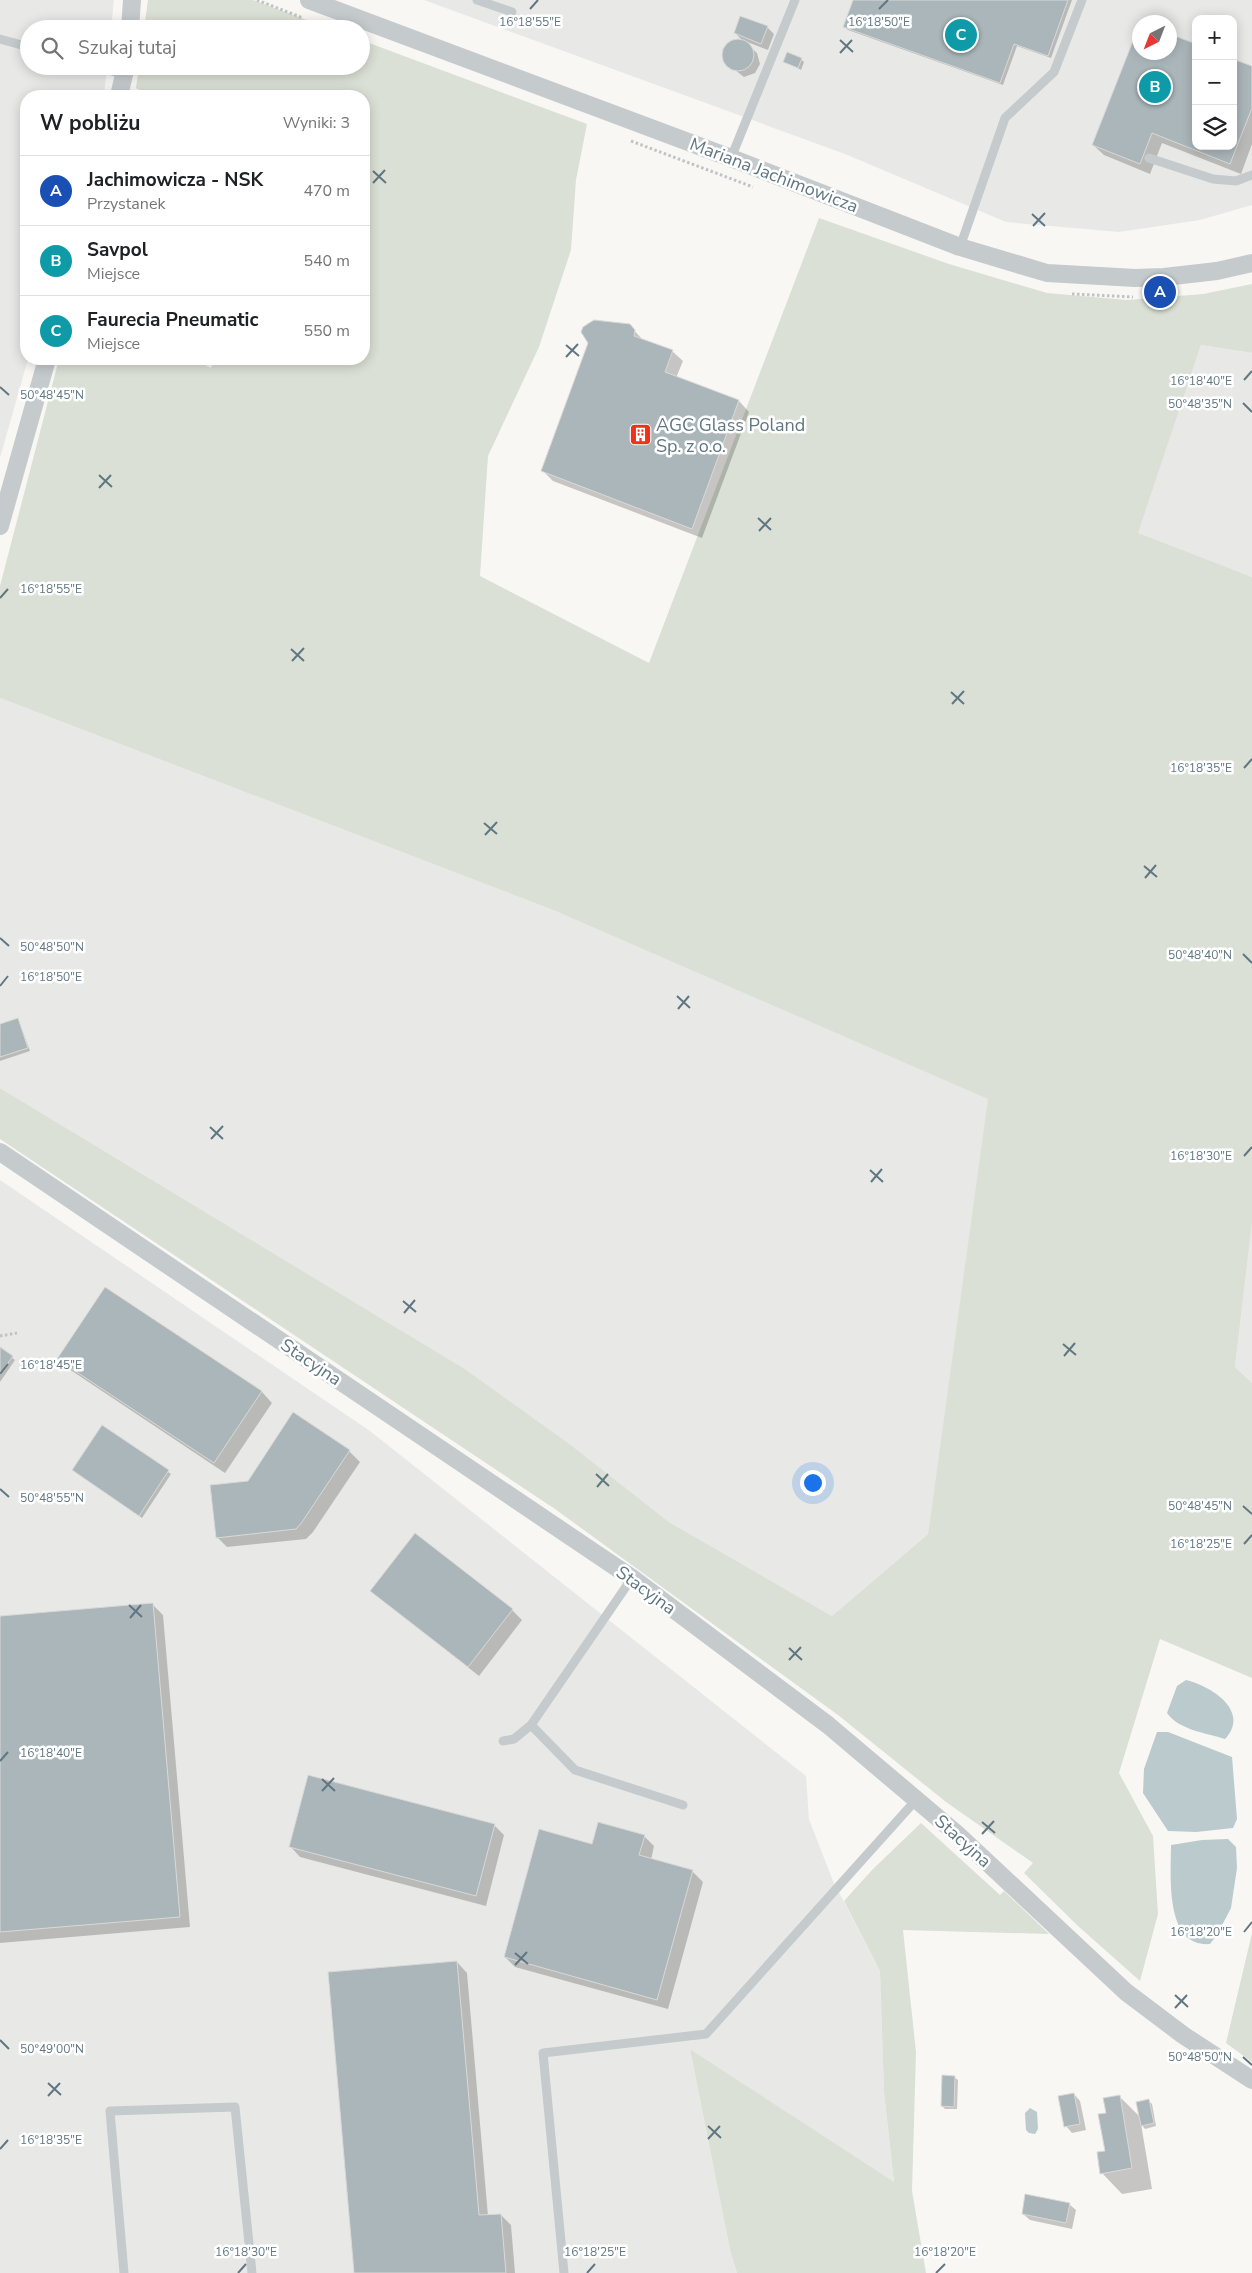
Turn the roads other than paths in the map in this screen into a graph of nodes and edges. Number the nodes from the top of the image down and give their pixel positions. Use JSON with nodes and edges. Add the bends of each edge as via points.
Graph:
{"nodes":[{"id":1,"x":132,"y":0,"type":"edge"},
{"id":2,"x":309,"y":0,"type":"edge"},
{"id":3,"x":477,"y":0,"type":"edge"},
{"id":4,"x":795,"y":0,"type":"edge"},
{"id":5,"x":1082,"y":0,"type":"edge"},
{"id":6,"x":512,"y":12,"type":"dead end"},
{"id":7,"x":131,"y":20,"type":"edge"},
{"id":8,"x":362,"y":20,"type":"edge"},
{"id":9,"x":370,"y":23,"type":"edge"},
{"id":10,"x":0,"y":39,"type":"edge"},
{"id":11,"x":20,"y":45,"type":"edge"},
{"id":12,"x":124,"y":75,"type":"edge"},
{"id":13,"x":120,"y":90,"type":"edge"},
{"id":14,"x":731,"y":158,"type":"junction"},
{"id":15,"x":1149,"y":158,"type":"dead end"},
{"id":16,"x":1252,"y":175,"type":"edge"},
{"id":17,"x":960,"y":247,"type":"junction"},
{"id":18,"x":1252,"y":263,"type":"edge"},
{"id":19,"x":45,"y":365,"type":"edge"},
{"id":20,"x":0,"y":526,"type":"edge"},
{"id":21,"x":0,"y":1152,"type":"edge"},
{"id":22,"x":632,"y":1578,"type":"junction"},
{"id":23,"x":531,"y":1725,"type":"junction"},
{"id":24,"x":503,"y":1741,"type":"dead end"},
{"id":25,"x":916,"y":1800,"type":"junction"},
{"id":26,"x":683,"y":1805,"type":"dead end"},
{"id":27,"x":1252,"y":2080,"type":"edge"},
{"id":28,"x":124,"y":2273,"type":"edge"},
{"id":29,"x":252,"y":2273,"type":"edge"},
{"id":30,"x":564,"y":2273,"type":"edge"}],
"edges":[{"from":1,"to":7,"type":"street"},
{"from":2,"to":8,"type":"street","name":"Mariana Jachimowicza"},
{"from":3,"to":6,"type":"lane"},
{"from":4,"to":14,"type":"lane"},
{"from":5,"to":17,"type":"lane","via":[[1054,72],[1005,118]]},
{"from":9,"to":14,"type":"street","name":"Mariana Jachimowicza"},
{"from":10,"to":11,"type":"lane"},
{"from":12,"to":13,"type":"street"},
{"from":14,"to":17,"type":"street","name":"Mariana Jachimowicza"},
{"from":15,"to":16,"type":"lane","via":[[1213,179],[1236,181]]},
{"from":17,"to":18,"type":"street","name":"Mariana Jachimowicza","via":[[1047,273],[1126,278],[1217,271]]},
{"from":19,"to":20,"type":"street"},
{"from":21,"to":22,"type":"street","name":"Stacyjna"},
{"from":22,"to":23,"type":"lane"},
{"from":22,"to":25,"type":"street","name":"Stacyjna","via":[[828,1726]]},
{"from":23,"to":24,"type":"lane","via":[[514,1739]]},
{"from":23,"to":26,"type":"lane","via":[[574,1770]]},
{"from":25,"to":27,"type":"street","name":"Stacyjna","via":[[957,1834],[1126,1992],[1183,2036]]},
{"from":25,"to":30,"type":"lane","via":[[706,2034],[543,2053]]},
{"from":28,"to":29,"type":"lane","via":[[110,2111],[234,2107]]}]}
